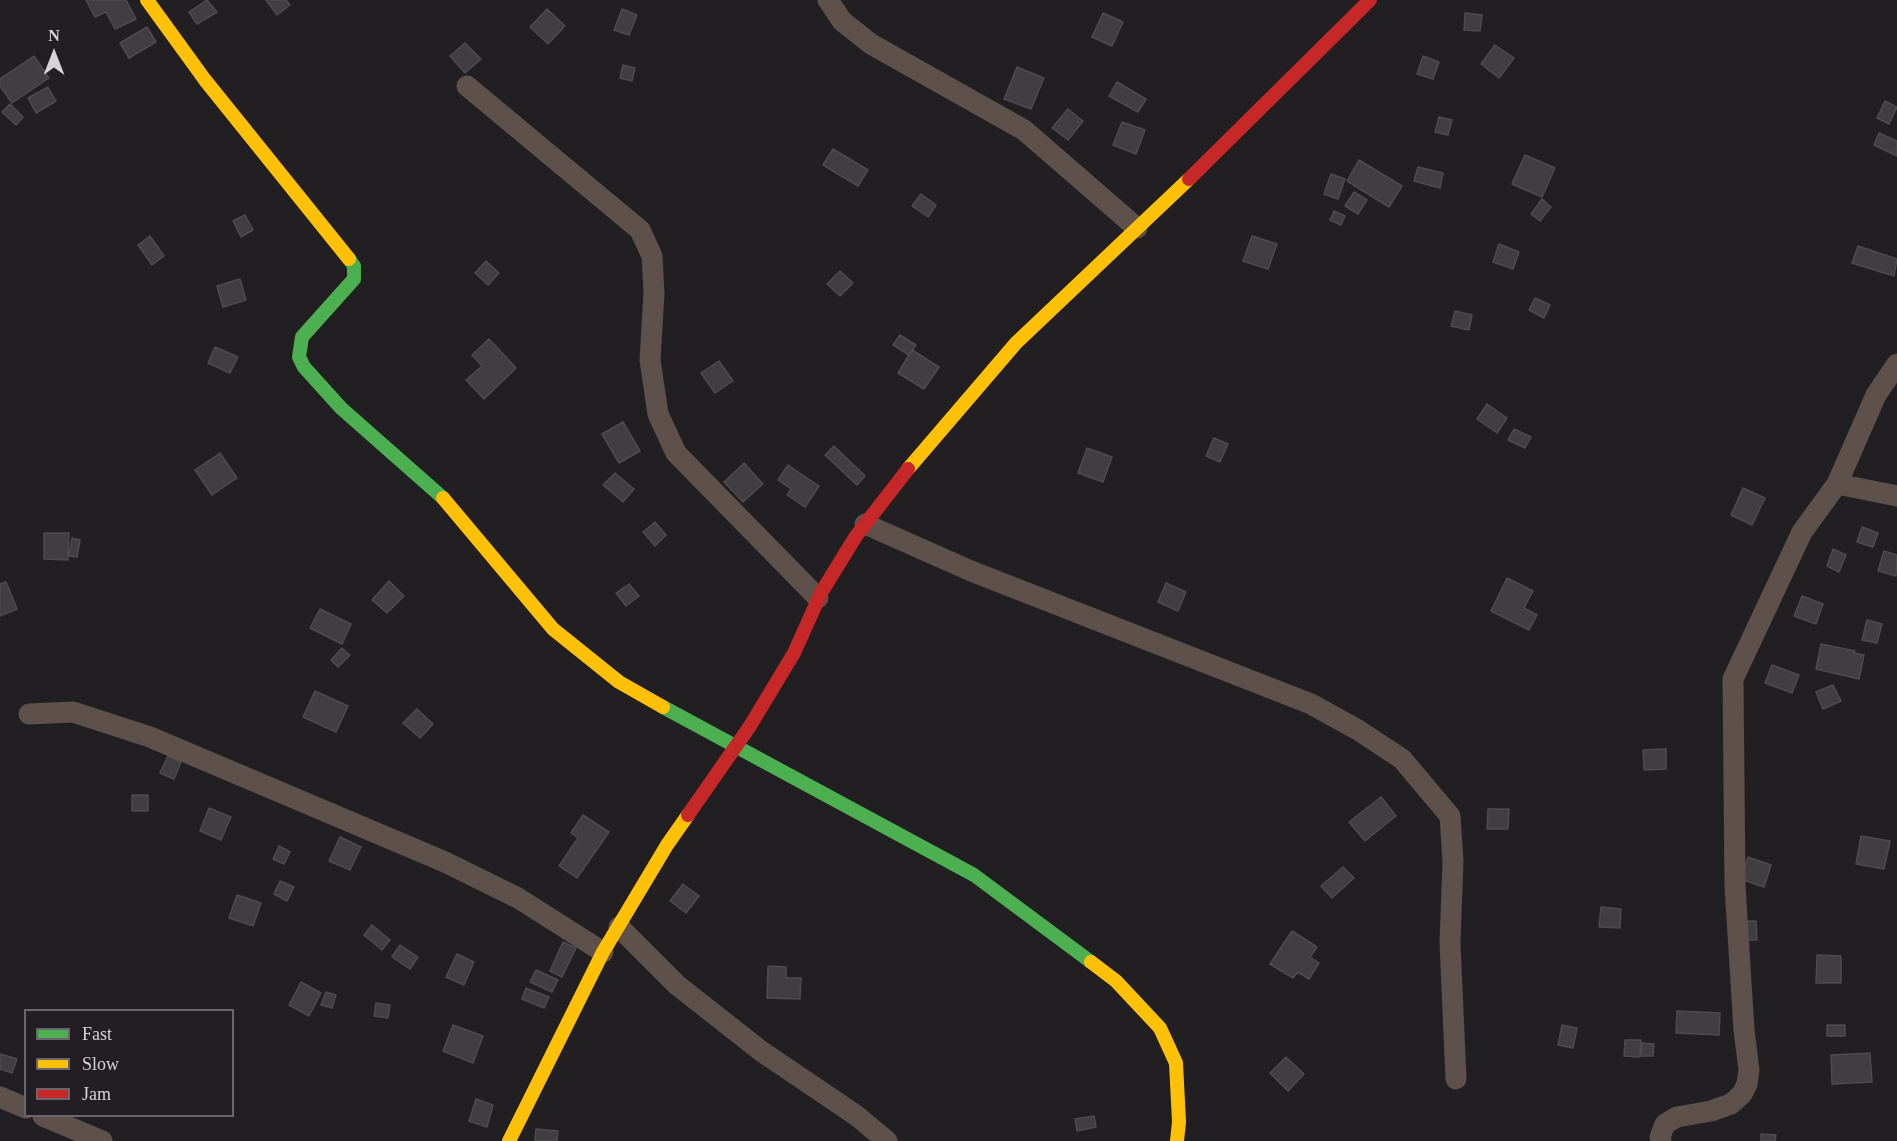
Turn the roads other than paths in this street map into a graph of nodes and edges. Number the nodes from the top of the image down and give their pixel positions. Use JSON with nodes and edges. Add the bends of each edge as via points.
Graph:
{"nodes":[{"id":1,"x":147,"y":0,"type":"edge"},
{"id":2,"x":828,"y":0,"type":"edge"},
{"id":3,"x":1370,"y":0,"type":"edge"},
{"id":4,"x":467,"y":87,"type":"dead end"},
{"id":5,"x":1137,"y":228,"type":"junction"},
{"id":6,"x":1897,"y":364,"type":"edge"},
{"id":7,"x":1837,"y":484,"type":"junction"},
{"id":8,"x":1897,"y":496,"type":"edge"},
{"id":9,"x":865,"y":524,"type":"junction"},
{"id":10,"x":818,"y":598,"type":"junction"},
{"id":11,"x":29,"y":714,"type":"dead end"},
{"id":12,"x":735,"y":747,"type":"junction"},
{"id":13,"x":619,"y":927,"type":"junction"},
{"id":14,"x":603,"y":952,"type":"junction"},
{"id":15,"x":1456,"y":1079,"type":"dead end"},
{"id":16,"x":0,"y":1097,"type":"edge"},
{"id":17,"x":24,"y":1107,"type":"edge"},
{"id":18,"x":45,"y":1117,"type":"edge"},
{"id":19,"x":102,"y":1141,"type":"edge"},
{"id":20,"x":510,"y":1141,"type":"edge"},
{"id":21,"x":887,"y":1141,"type":"edge"},
{"id":22,"x":1176,"y":1141,"type":"edge"},
{"id":23,"x":1660,"y":1141,"type":"edge"}],
"edges":[{"from":1,"to":12,"type":"street","via":[[205,80],[354,266],[354,279],[302,337],[299,357],[304,367],[340,408],[440,494],[553,629],[619,682]]},
{"from":2,"to":5,"type":"street","via":[[842,21],[871,44],[1024,130]]},
{"from":3,"to":5,"type":"street"},
{"from":4,"to":10,"type":"street","via":[[640,230],[652,256],[650,360],[658,414],[676,453]]},
{"from":5,"to":9,"type":"street","via":[[1016,343]]},
{"from":6,"to":7,"type":"street","via":[[1876,394]]},
{"from":7,"to":8,"type":"street"},
{"from":7,"to":23,"type":"street","via":[[1802,532],[1733,679],[1735,886],[1747,1084],[1731,1104],[1677,1117],[1665,1124]]},
{"from":9,"to":10,"type":"street"},
{"from":9,"to":15,"type":"street","via":[[970,571],[1311,704],[1402,759],[1450,816]]},
{"from":10,"to":12,"type":"street","via":[[794,653]]},
{"from":11,"to":14,"type":"street","via":[[74,712],[160,741],[446,862],[518,898]]},
{"from":12,"to":13,"type":"street","via":[[667,845]]},
{"from":12,"to":22,"type":"street","via":[[974,875],[1116,981],[1160,1028],[1176,1063]]},
{"from":13,"to":14,"type":"street"},
{"from":13,"to":21,"type":"street","via":[[677,985]]},
{"from":14,"to":20,"type":"street"},
{"from":16,"to":17,"type":"street"},
{"from":18,"to":19,"type":"street"}]}
